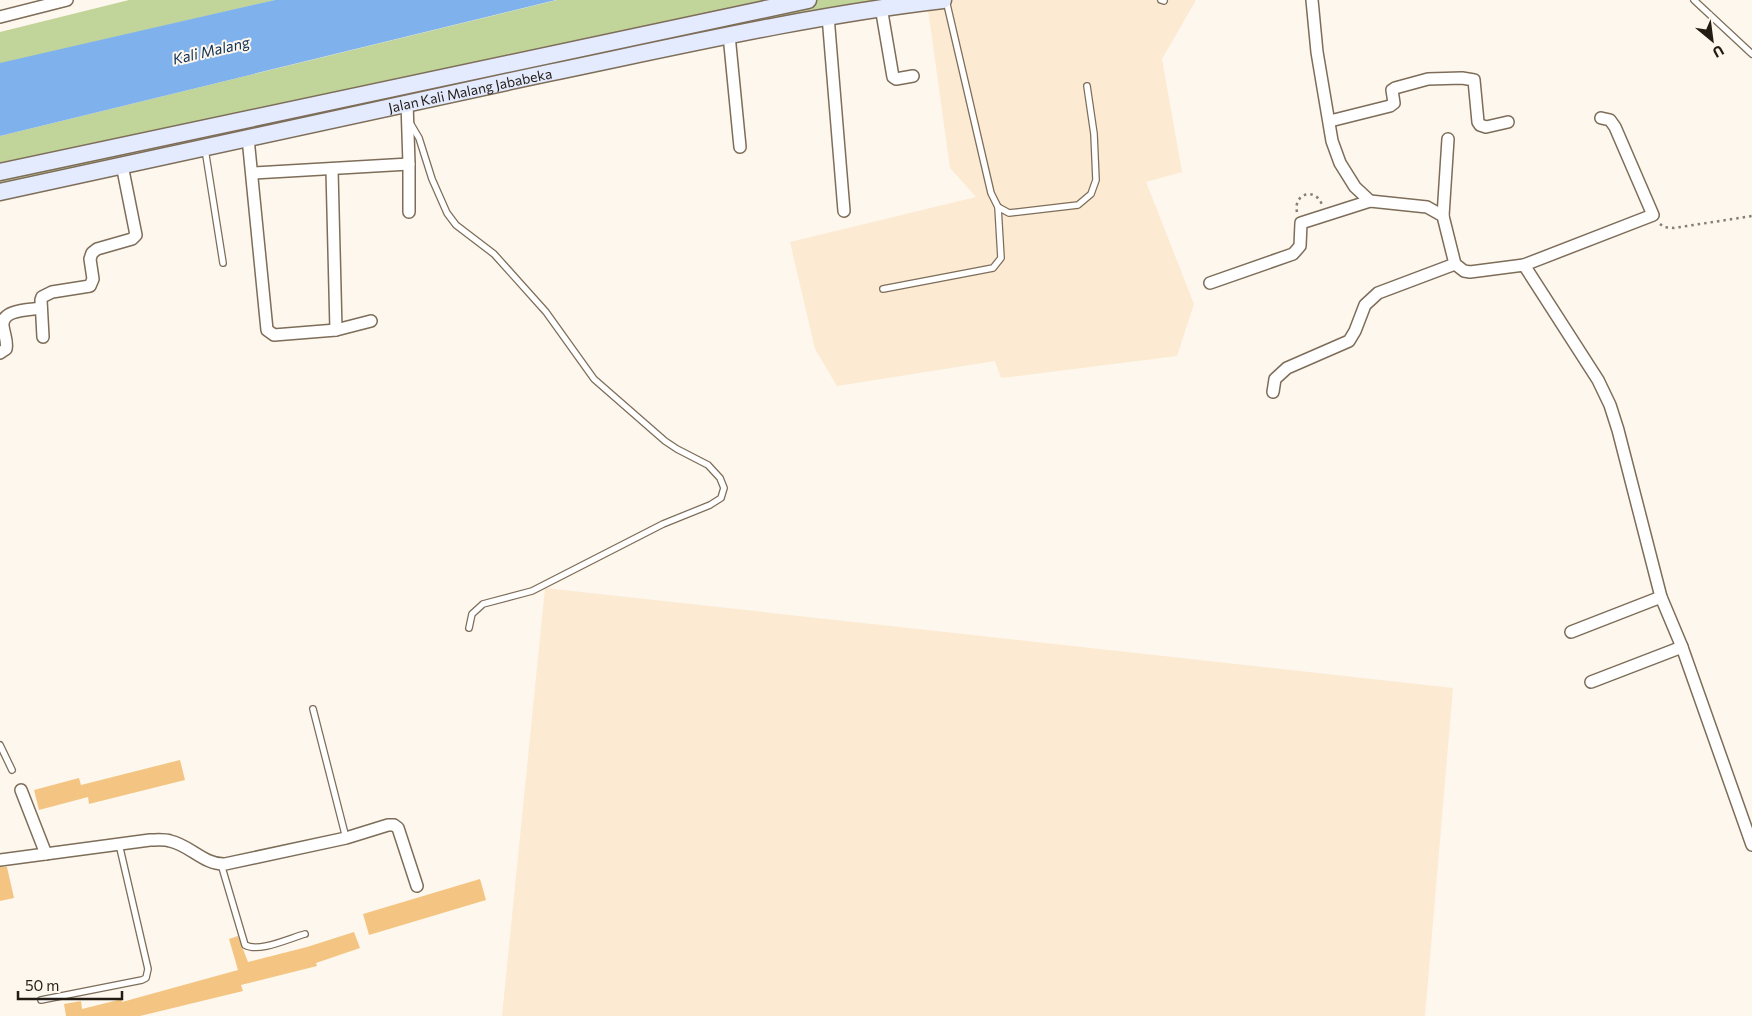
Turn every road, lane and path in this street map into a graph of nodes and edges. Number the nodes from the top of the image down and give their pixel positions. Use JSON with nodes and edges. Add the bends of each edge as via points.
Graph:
{"nodes":[{"id":1,"x":68,"y":0,"type":"edge"},
{"id":2,"x":808,"y":0,"type":"edge"},
{"id":3,"x":944,"y":0,"type":"edge"},
{"id":4,"x":1312,"y":0,"type":"edge"},
{"id":5,"x":1694,"y":0,"type":"edge"},
{"id":6,"x":45,"y":3,"type":"edge"},
{"id":7,"x":881,"y":7,"type":"junction"},
{"id":8,"x":828,"y":16,"type":"junction"},
{"id":9,"x":0,"y":17,"type":"edge"},
{"id":10,"x":729,"y":35,"type":"junction"},
{"id":11,"x":1752,"y":54,"type":"edge"},
{"id":12,"x":913,"y":76,"type":"dead end"},
{"id":13,"x":1087,"y":86,"type":"dead end"},
{"id":14,"x":407,"y":103,"type":"junction"},
{"id":15,"x":1601,"y":118,"type":"dead end"},
{"id":16,"x":408,"y":120,"type":"junction"},
{"id":17,"x":1330,"y":121,"type":"junction"},
{"id":18,"x":1508,"y":122,"type":"dead end"},
{"id":19,"x":248,"y":138,"type":"junction"},
{"id":20,"x":1448,"y":139,"type":"dead end"},
{"id":21,"x":205,"y":147,"type":"junction"},
{"id":22,"x":740,"y":147,"type":"dead end"},
{"id":23,"x":409,"y":164,"type":"junction"},
{"id":24,"x":122,"y":165,"type":"junction"},
{"id":25,"x":332,"y":170,"type":"junction"},
{"id":26,"x":0,"y":172,"type":"edge"},
{"id":27,"x":253,"y":173,"type":"junction"},
{"id":28,"x":0,"y":192,"type":"edge"},
{"id":29,"x":1370,"y":201,"type":"junction"},
{"id":30,"x":998,"y":207,"type":"junction"},
{"id":31,"x":844,"y":211,"type":"dead end"},
{"id":32,"x":409,"y":212,"type":"dead end"},
{"id":33,"x":1653,"y":215,"type":"junction"},
{"id":34,"x":1320,"y":216,"type":"junction"},
{"id":35,"x":1443,"y":216,"type":"junction"},
{"id":36,"x":1752,"y":216,"type":"edge"},
{"id":37,"x":1301,"y":223,"type":"junction"},
{"id":38,"x":223,"y":263,"type":"dead end"},
{"id":39,"x":1454,"y":264,"type":"junction"},
{"id":40,"x":1524,"y":265,"type":"junction"},
{"id":41,"x":1210,"y":283,"type":"dead end"},
{"id":42,"x":883,"y":288,"type":"dead end"},
{"id":43,"x":41,"y":308,"type":"junction"},
{"id":44,"x":371,"y":321,"type":"dead end"},
{"id":45,"x":336,"y":330,"type":"junction"},
{"id":46,"x":43,"y":337,"type":"dead end"},
{"id":47,"x":0,"y":353,"type":"edge"},
{"id":48,"x":1273,"y":392,"type":"dead end"},
{"id":49,"x":1661,"y":597,"type":"junction"},
{"id":50,"x":469,"y":628,"type":"dead end"},
{"id":51,"x":1571,"y":632,"type":"dead end"},
{"id":52,"x":1682,"y":647,"type":"junction"},
{"id":53,"x":1591,"y":682,"type":"dead end"},
{"id":54,"x":313,"y":709,"type":"dead end"},
{"id":55,"x":0,"y":745,"type":"edge"},
{"id":56,"x":12,"y":770,"type":"dead end"},
{"id":57,"x":22,"y":790,"type":"dead end"},
{"id":58,"x":346,"y":838,"type":"junction"},
{"id":59,"x":1751,"y":842,"type":"edge"},
{"id":60,"x":119,"y":844,"type":"junction"},
{"id":61,"x":46,"y":854,"type":"junction"},
{"id":62,"x":0,"y":860,"type":"edge"},
{"id":63,"x":221,"y":864,"type":"junction"},
{"id":64,"x":417,"y":886,"type":"dead end"},
{"id":65,"x":305,"y":934,"type":"dead end"},
{"id":66,"x":41,"y":1000,"type":"dead end"}],
"edges":[{"from":1,"to":6,"type":"street"},
{"from":2,"to":26,"type":"main road","name":"Jalan Kali Malang Jababeka"},
{"from":3,"to":7,"type":"main road","name":"Jalan Kali Malang Jababeka"},
{"from":3,"to":30,"type":"lane","via":[[991,193]]},
{"from":4,"to":17,"type":"street","via":[[1317,52]]},
{"from":5,"to":11,"type":"lane"},
{"from":6,"to":9,"type":"street"},
{"from":7,"to":8,"type":"main road","name":"Jalan Kali Malang Jababeka"},
{"from":7,"to":12,"type":"street","via":[[893,77]]},
{"from":8,"to":10,"type":"main road","name":"Jalan Kali Malang Jababeka"},
{"from":8,"to":31,"type":"street"},
{"from":10,"to":14,"type":"main road","name":"Jalan Kali Malang Jababeka"},
{"from":10,"to":22,"type":"street"},
{"from":13,"to":30,"type":"lane","via":[[1096,180],[1091,194],[1078,205],[1009,213]]},
{"from":14,"to":16,"type":"street"},
{"from":14,"to":19,"type":"main road","name":"Jalan Kali Malang Jababeka"},
{"from":15,"to":33,"type":"street","via":[[1610,120],[1615,127]]},
{"from":16,"to":23,"type":"street"},
{"from":16,"to":50,"type":"lane","via":[[420,138],[432,179],[456,225],[494,254],[546,312],[594,379],[665,441],[708,465],[724,488],[721,498],[710,505],[662,524],[532,591],[483,604],[472,614]]},
{"from":17,"to":18,"type":"street","via":[[1390,106],[1394,103],[1392,90],[1395,88],[1428,79],[1462,78],[1474,80],[1480,125],[1486,127]]},
{"from":17,"to":29,"type":"street","via":[[1332,141],[1340,163],[1355,187]]},
{"from":19,"to":21,"type":"main road","name":"Jalan Kali Malang Jababeka"},
{"from":19,"to":27,"type":"street"},
{"from":20,"to":35,"type":"street"},
{"from":21,"to":24,"type":"main road","name":"Jalan Kali Malang Jababeka"},
{"from":21,"to":38,"type":"lane"},
{"from":23,"to":25,"type":"street"},
{"from":23,"to":32,"type":"street"},
{"from":24,"to":28,"type":"main road","name":"Jalan Kali Malang Jababeka"},
{"from":24,"to":43,"type":"street","via":[[136,235],[97,249],[90,259],[92,284],[48,293],[42,297]]},
{"from":25,"to":27,"type":"street"},
{"from":25,"to":45,"type":"street"},
{"from":27,"to":45,"type":"street","via":[[267,330],[274,335]]},
{"from":29,"to":34,"type":"street"},
{"from":29,"to":35,"type":"street","via":[[1426,207]]},
{"from":30,"to":42,"type":"lane","via":[[1001,258],[993,268]]},
{"from":33,"to":36,"type":"path","via":[[1661,226],[1674,228]]},
{"from":33,"to":40,"type":"street"},
{"from":34,"to":37,"type":"street"},
{"from":34,"to":37,"type":"path","via":[[1323,208],[1320,199],[1307,194],[1296,204]]},
{"from":35,"to":39,"type":"street"},
{"from":37,"to":41,"type":"street","via":[[1300,246],[1293,254]]},
{"from":39,"to":40,"type":"street","via":[[1470,272]]},
{"from":39,"to":48,"type":"street","via":[[1378,293],[1365,305],[1356,332],[1349,341],[1287,368],[1275,379]]},
{"from":40,"to":49,"type":"street","via":[[1598,380],[1610,405]]},
{"from":43,"to":46,"type":"street"},
{"from":43,"to":47,"type":"street","via":[[6,316],[3,323],[7,345]]},
{"from":44,"to":45,"type":"street"},
{"from":49,"to":51,"type":"street"},
{"from":49,"to":52,"type":"street"},
{"from":52,"to":53,"type":"street"},
{"from":52,"to":59,"type":"street"},
{"from":54,"to":58,"type":"lane"},
{"from":55,"to":56,"type":"lane"},
{"from":57,"to":61,"type":"street"},
{"from":58,"to":63,"type":"street"},
{"from":58,"to":64,"type":"street","via":[[388,825],[396,826]]},
{"from":60,"to":61,"type":"street"},
{"from":60,"to":63,"type":"street","via":[[168,840],[212,863]]},
{"from":60,"to":66,"type":"lane","via":[[148,969],[146,978]]},
{"from":61,"to":62,"type":"street"},
{"from":63,"to":65,"type":"lane","via":[[245,945],[263,947]]}]}
